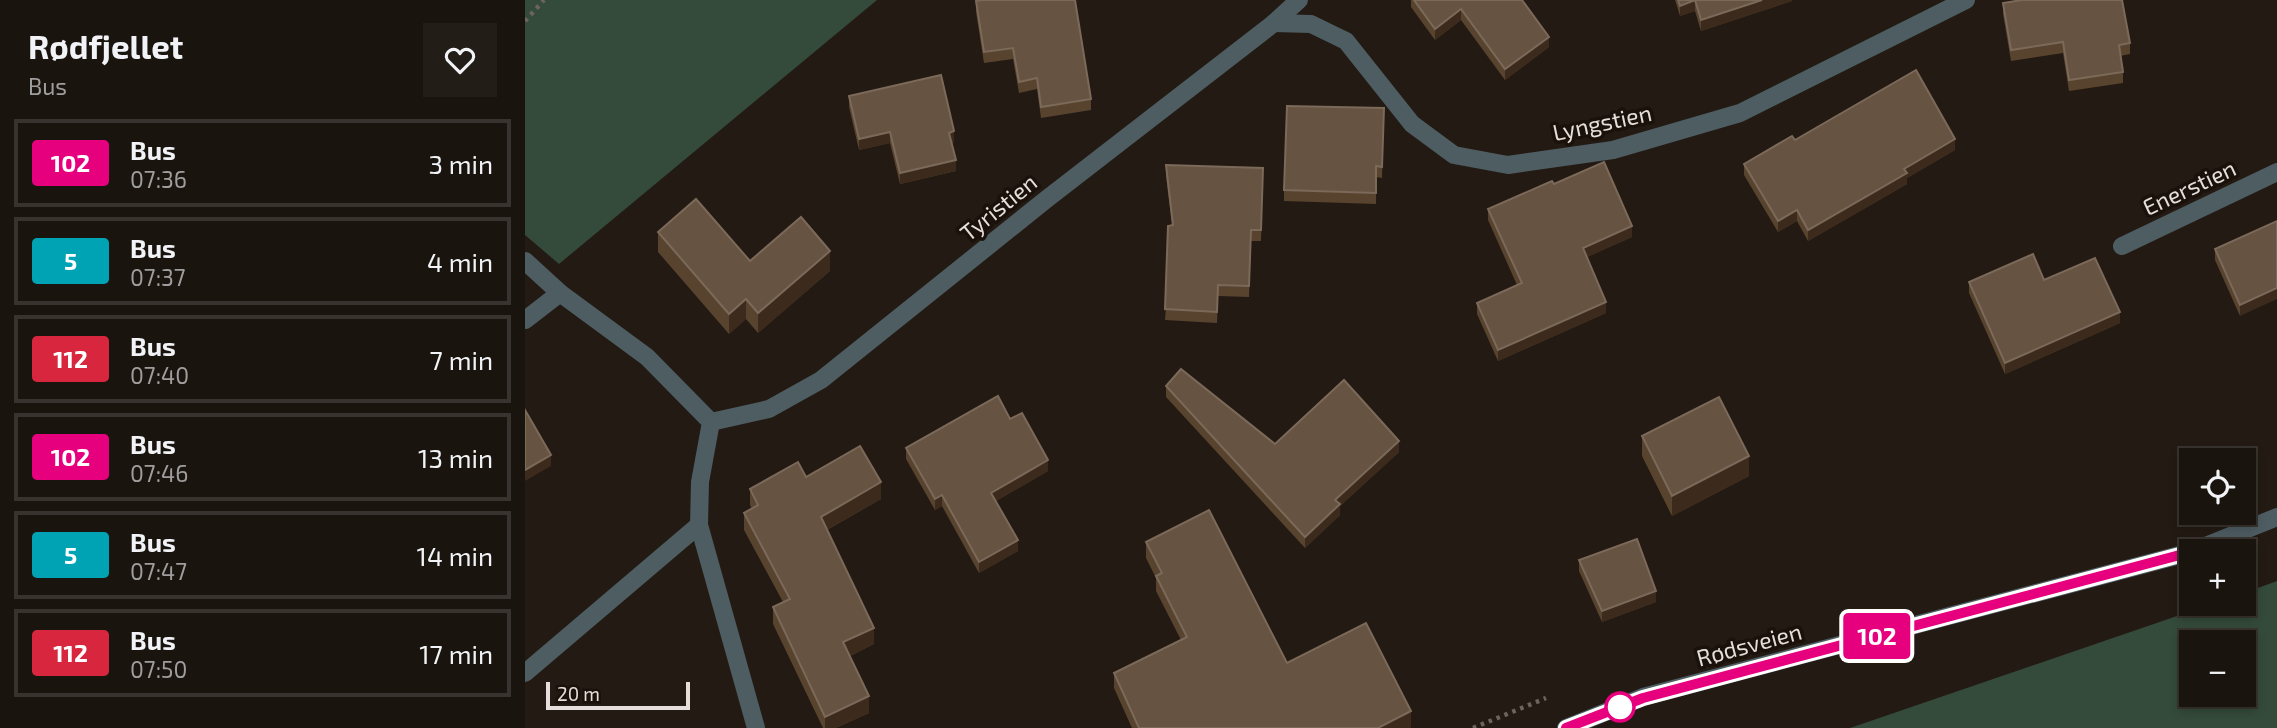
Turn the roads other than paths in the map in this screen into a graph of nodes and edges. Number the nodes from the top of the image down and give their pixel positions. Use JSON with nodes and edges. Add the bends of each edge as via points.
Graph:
{"nodes":[{"id":1,"x":1299,"y":0,"type":"edge"},
{"id":2,"x":1966,"y":0,"type":"edge"},
{"id":3,"x":1274,"y":23,"type":"junction"},
{"id":4,"x":2277,"y":172,"type":"edge"},
{"id":5,"x":2122,"y":246,"type":"dead end"},
{"id":6,"x":525,"y":261,"type":"edge"},
{"id":7,"x":560,"y":293,"type":"junction"},
{"id":8,"x":525,"y":320,"type":"edge"},
{"id":9,"x":711,"y":422,"type":"junction"},
{"id":10,"x":2277,"y":517,"type":"edge"},
{"id":11,"x":699,"y":525,"type":"junction"},
{"id":12,"x":2224,"y":539,"type":"edge"},
{"id":13,"x":2179,"y":555,"type":"edge"},
{"id":14,"x":525,"y":673,"type":"edge"},
{"id":15,"x":756,"y":728,"type":"edge"},
{"id":16,"x":1566,"y":728,"type":"edge"}],
"edges":[{"from":1,"to":3,"type":"street","name":"Tyristien"},
{"from":2,"to":3,"type":"street","name":"Lyngstien","via":[[1739,113],[1613,150],[1508,164],[1454,155],[1412,124],[1346,41],[1311,24]]},
{"from":3,"to":9,"type":"street","name":"Tyristien","via":[[821,380],[769,409]]},
{"from":4,"to":5,"type":"street","name":"Enerstien"},
{"from":6,"to":7,"type":"street"},
{"from":7,"to":8,"type":"street"},
{"from":7,"to":9,"type":"street","via":[[647,357]]},
{"from":9,"to":11,"type":"street","via":[[700,482]]},
{"from":10,"to":12,"type":"street","name":"Rødsveien"},
{"from":11,"to":14,"type":"street"},
{"from":11,"to":15,"type":"street"},
{"from":13,"to":16,"type":"street","name":"Rødsveien","via":[[1643,698]]}]}
